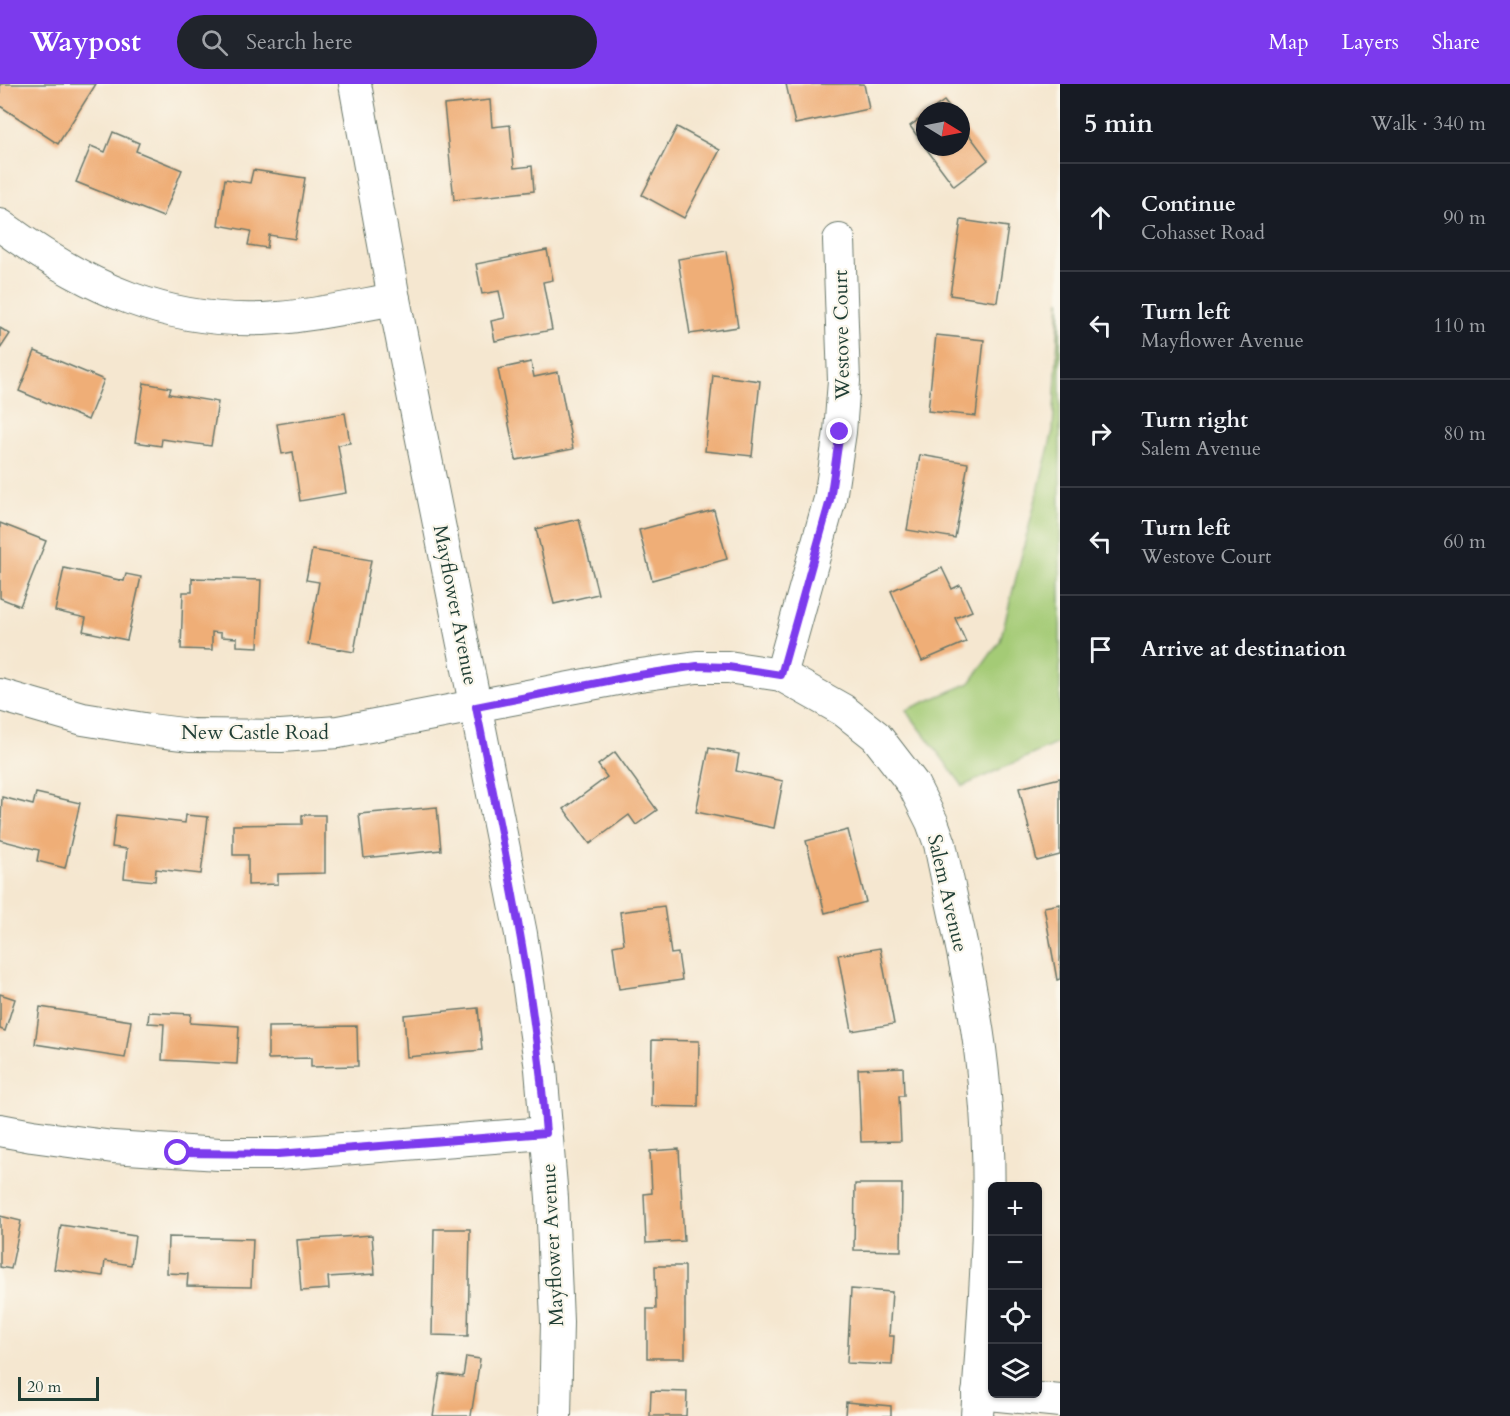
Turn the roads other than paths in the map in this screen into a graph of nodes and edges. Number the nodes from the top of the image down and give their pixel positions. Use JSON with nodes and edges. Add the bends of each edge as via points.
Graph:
{"nodes":[{"id":1,"x":355,"y":84,"type":"edge"},
{"id":2,"x":0,"y":225,"type":"edge"},
{"id":3,"x":839,"y":240,"type":"dead end"},
{"id":4,"x":394,"y":299,"type":"junction"},
{"id":5,"x":781,"y":675,"type":"junction"},
{"id":6,"x":0,"y":695,"type":"edge"},
{"id":7,"x":476,"y":707,"type":"junction"},
{"id":8,"x":0,"y":1130,"type":"edge"},
{"id":9,"x":546,"y":1133,"type":"junction"},
{"id":10,"x":1060,"y":1401,"type":"edge"},
{"id":11,"x":978,"y":1405,"type":"edge"},
{"id":12,"x":555,"y":1416,"type":"edge"}],
"edges":[{"from":1,"to":4,"type":"street","name":"Mayflower Avenue"},
{"from":2,"to":4,"type":"street","via":[[98,286],[150,306],[200,316],[260,320]]},
{"from":3,"to":5,"type":"street","name":"Westove Court","via":[[844,381],[840,432],[830,500]]},
{"from":4,"to":7,"type":"street","name":"Mayflower Avenue"},
{"from":5,"to":7,"type":"street","name":"Salem Avenue","via":[[697,666]]},
{"from":5,"to":11,"type":"street","name":"Salem Avenue","via":[[843,710],[876,736],[913,784],[940,843],[977,1025],[988,1143],[989,1232]]},
{"from":6,"to":7,"type":"street","name":"New Castle Road","via":[[83,719],[150,730],[233,736],[338,732]]},
{"from":7,"to":9,"type":"street","name":"Mayflower Avenue","via":[[521,934],[541,1069]]},
{"from":8,"to":9,"type":"street","via":[[113,1148],[219,1154],[278,1154]]},
{"from":9,"to":12,"type":"street","name":"Mayflower Avenue","via":[[556,1268]]},
{"from":10,"to":11,"type":"street"}]}
